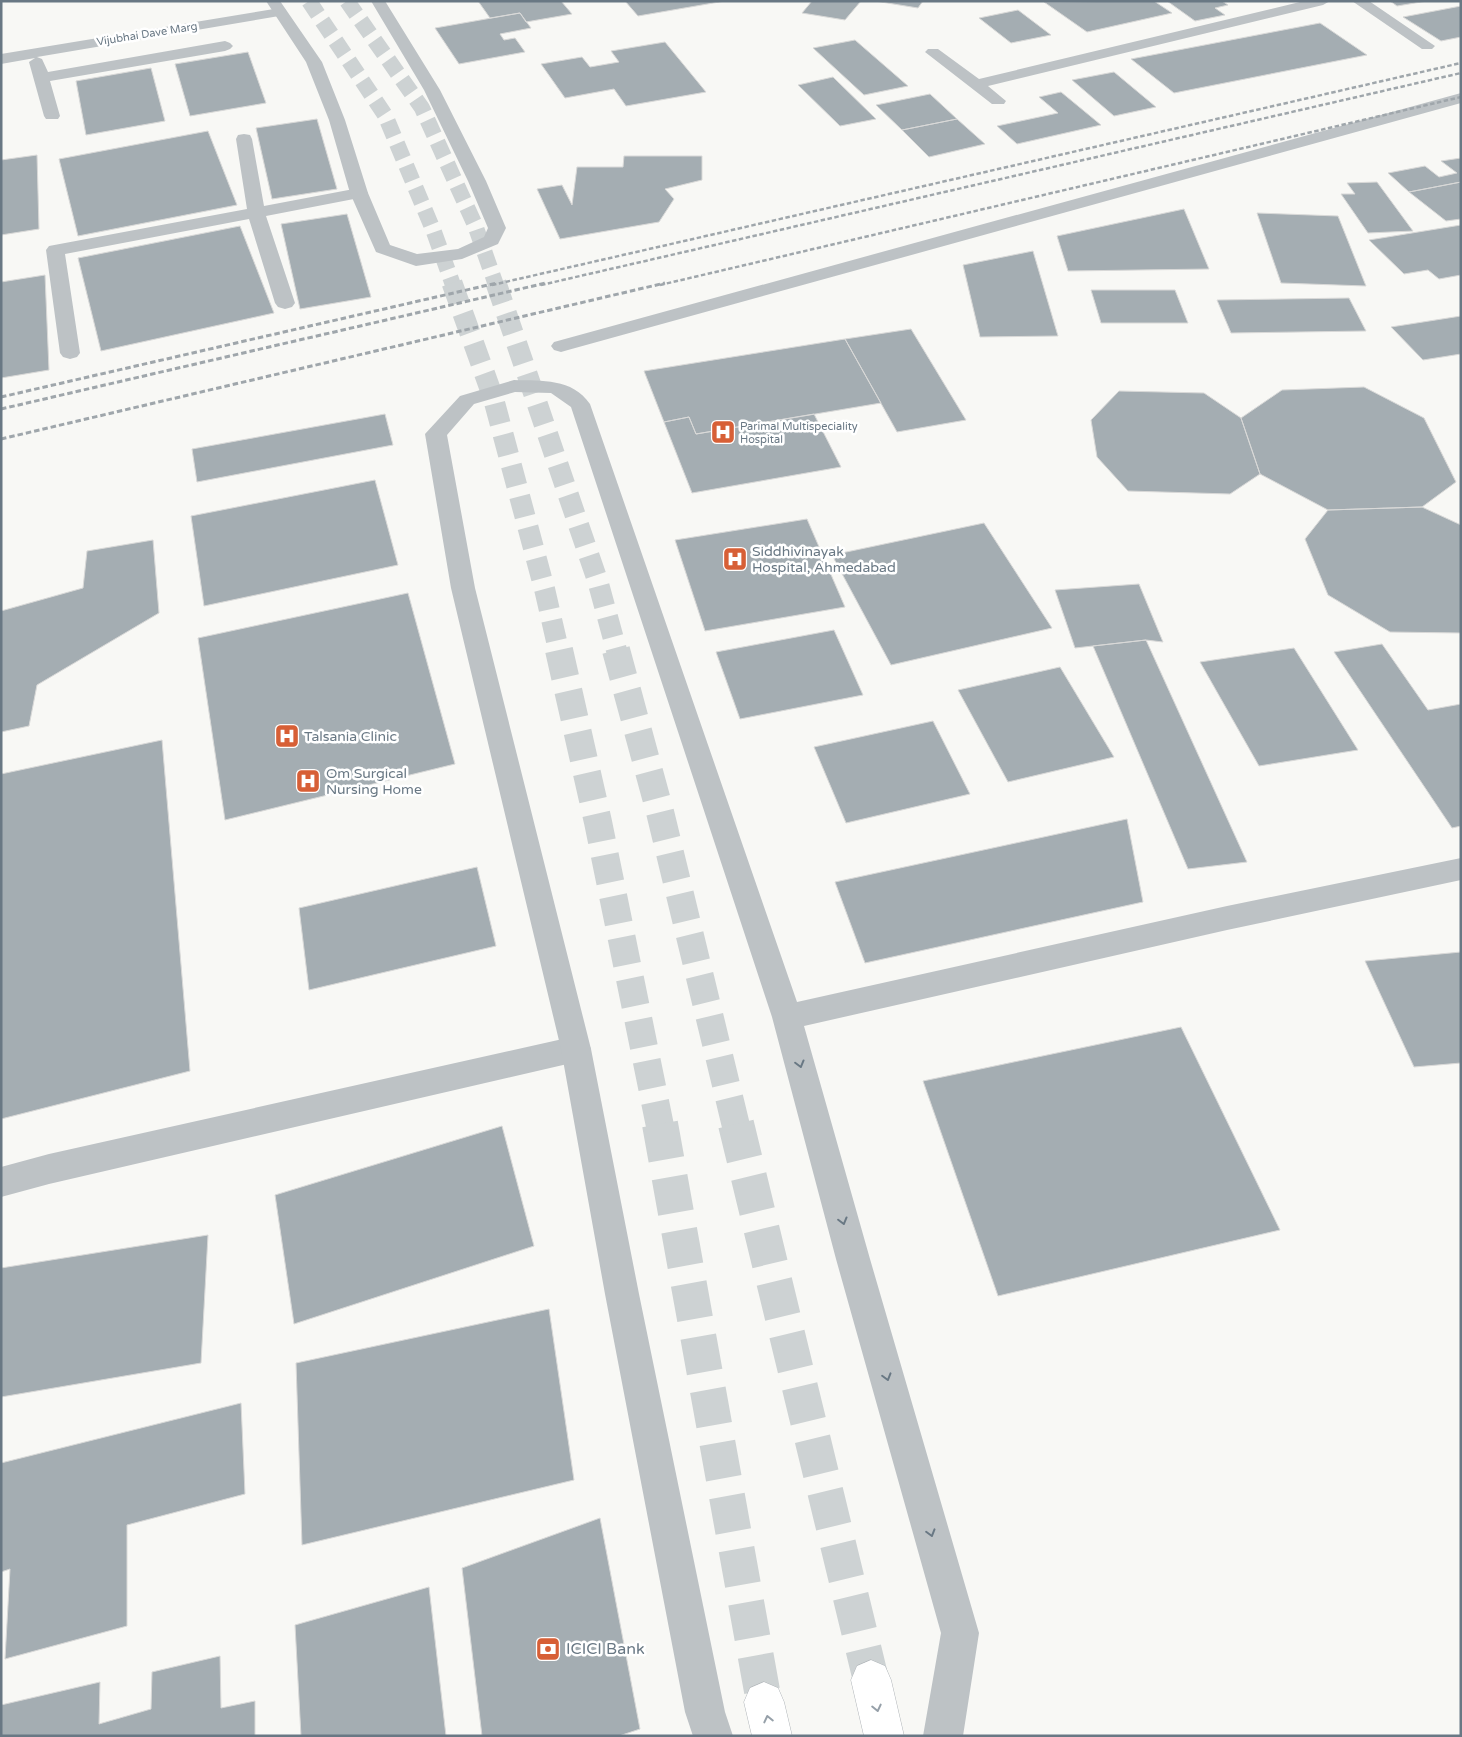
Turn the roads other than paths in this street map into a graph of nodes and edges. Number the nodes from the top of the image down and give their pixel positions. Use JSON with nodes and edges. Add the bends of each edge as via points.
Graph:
{"nodes":[{"id":1,"x":378,"y":1,"type":"edge"},
{"id":2,"x":1323,"y":1,"type":"edge"},
{"id":3,"x":1359,"y":1,"type":"edge"},
{"id":4,"x":276,"y":7,"type":"edge"},
{"id":5,"x":225,"y":46,"type":"dead end"},
{"id":6,"x":1427,"y":46,"type":"dead end"},
{"id":7,"x":933,"y":52,"type":"dead end"},
{"id":8,"x":34,"y":53,"type":"junction"},
{"id":9,"x":1,"y":59,"type":"edge"},
{"id":10,"x":41,"y":78,"type":"junction"},
{"id":11,"x":977,"y":84,"type":"junction"},
{"id":12,"x":1461,"y":98,"type":"edge"},
{"id":13,"x":998,"y":100,"type":"dead end"},
{"id":14,"x":52,"y":116,"type":"dead end"},
{"id":15,"x":244,"y":139,"type":"dead end"},
{"id":16,"x":359,"y":193,"type":"junction"},
{"id":17,"x":256,"y":212,"type":"junction"},
{"id":18,"x":285,"y":303,"type":"dead end"},
{"id":19,"x":561,"y":346,"type":"dead end"},
{"id":20,"x":70,"y":353,"type":"dead end"},
{"id":21,"x":1461,"y":869,"type":"edge"},
{"id":22,"x":787,"y":1017,"type":"junction"},
{"id":23,"x":576,"y":1049,"type":"junction"},
{"id":24,"x":1,"y":1182,"type":"edge"},
{"id":25,"x":871,"y":1680,"type":"tunnel mouth"},
{"id":26,"x":713,"y":1736,"type":"edge"},
{"id":27,"x":884,"y":1736,"type":"edge"},
{"id":28,"x":943,"y":1736,"type":"edge"}],
"edges":[{"from":1,"to":16,"type":"street","via":[[432,90],[478,181],[497,228],[492,240],[462,254],[416,260],[382,248]]},
{"from":2,"to":11,"type":"street"},
{"from":3,"to":6,"type":"street"},
{"from":4,"to":8,"type":"street","name":"Vijubhai Dave Marg"},
{"from":4,"to":16,"type":"street","via":[[314,62],[337,120]]},
{"from":5,"to":10,"type":"street"},
{"from":7,"to":11,"type":"street"},
{"from":8,"to":9,"type":"street","name":"Vijubhai Dave Marg"},
{"from":8,"to":10,"type":"street"},
{"from":10,"to":14,"type":"street"},
{"from":11,"to":13,"type":"street"},
{"from":12,"to":19,"type":"street"},
{"from":15,"to":17,"type":"street"},
{"from":16,"to":17,"type":"street"},
{"from":17,"to":18,"type":"street"},
{"from":17,"to":20,"type":"street","via":[[55,250]]},
{"from":21,"to":22,"type":"street"},
{"from":22,"to":23,"type":"street","via":[[580,404],[556,387],[514,386],[466,400],[436,434],[463,588]]},
{"from":22,"to":28,"type":"street","one_way":true,"via":[[960,1632]]},
{"from":23,"to":24,"type":"street"},
{"from":23,"to":26,"type":"street","via":[[703,1703]]},
{"from":25,"to":27,"type":"main road","one_way":true}]}
